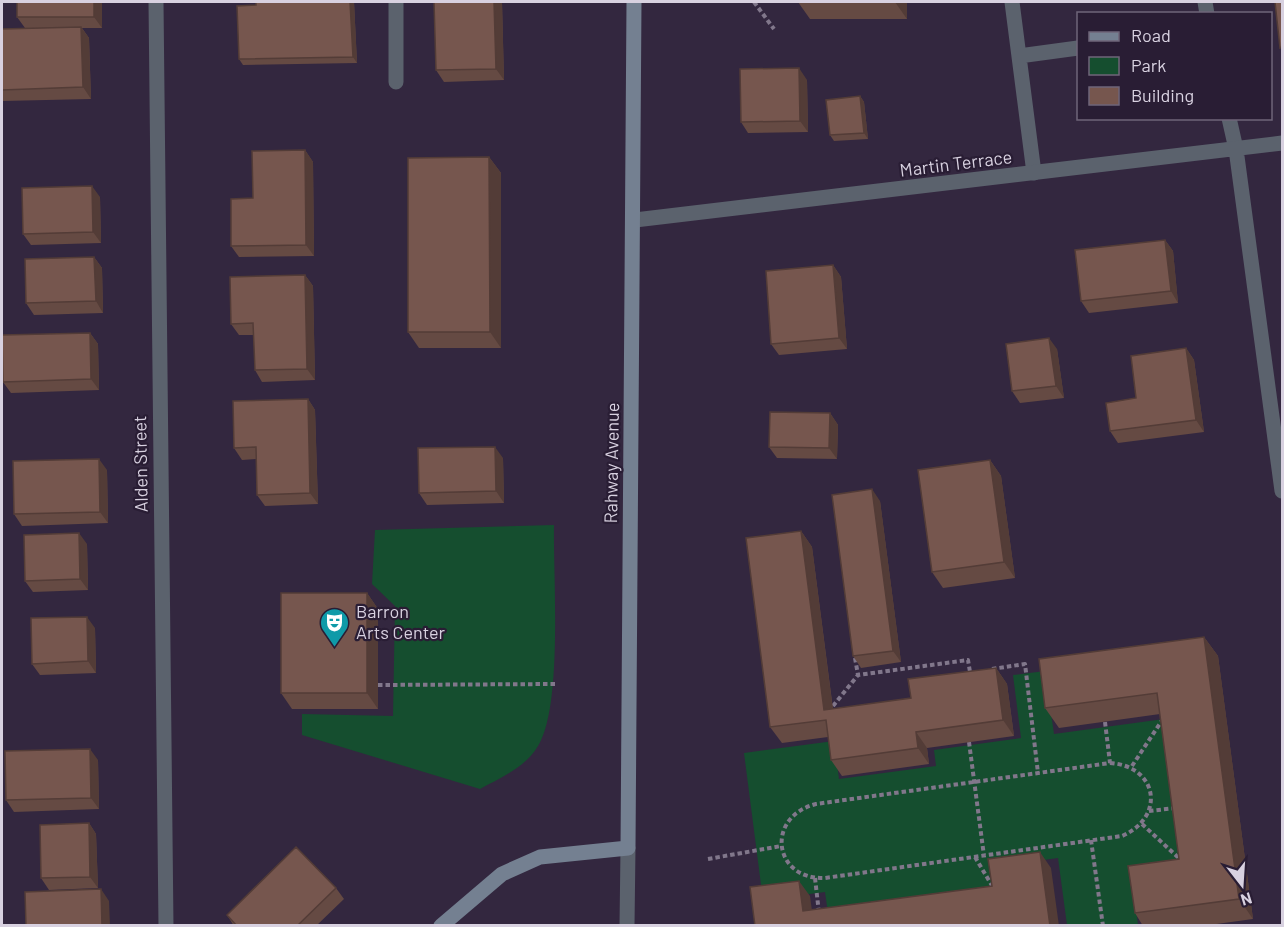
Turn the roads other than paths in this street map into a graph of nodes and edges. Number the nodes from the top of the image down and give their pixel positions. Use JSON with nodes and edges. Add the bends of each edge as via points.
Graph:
{"nodes":[{"id":1,"x":156,"y":2,"type":"edge"},
{"id":2,"x":396,"y":2,"type":"edge"},
{"id":3,"x":634,"y":2,"type":"edge"},
{"id":4,"x":1012,"y":2,"type":"edge"},
{"id":5,"x":1077,"y":48,"type":"edge"},
{"id":6,"x":1019,"y":56,"type":"junction"},
{"id":7,"x":396,"y":82,"type":"dead end"},
{"id":8,"x":1229,"y":120,"type":"edge"},
{"id":9,"x":1282,"y":144,"type":"edge"},
{"id":10,"x":1236,"y":149,"type":"junction"},
{"id":11,"x":1034,"y":173,"type":"junction"},
{"id":12,"x":634,"y":220,"type":"junction"},
{"id":13,"x":1282,"y":491,"type":"edge"},
{"id":14,"x":628,"y":848,"type":"junction"},
{"id":15,"x":166,"y":926,"type":"edge"},
{"id":16,"x":441,"y":926,"type":"edge"},
{"id":17,"x":627,"y":926,"type":"edge"}],
"edges":[{"from":1,"to":15,"type":"street","name":"Alden Street"},
{"from":2,"to":7,"type":"street"},
{"from":3,"to":12,"type":"main road","name":"Rahway Avenue"},
{"from":4,"to":6,"type":"street"},
{"from":5,"to":6,"type":"street"},
{"from":6,"to":11,"type":"street"},
{"from":8,"to":10,"type":"street"},
{"from":9,"to":10,"type":"street","name":"Martin Terrace"},
{"from":10,"to":11,"type":"street","name":"Martin Terrace"},
{"from":10,"to":13,"type":"street"},
{"from":11,"to":12,"type":"street","name":"Martin Terrace"},
{"from":12,"to":14,"type":"main road","name":"Rahway Avenue"},
{"from":14,"to":16,"type":"main road","via":[[540,858],[502,874]]},
{"from":14,"to":17,"type":"street","name":"Rahway Avenue"}]}
